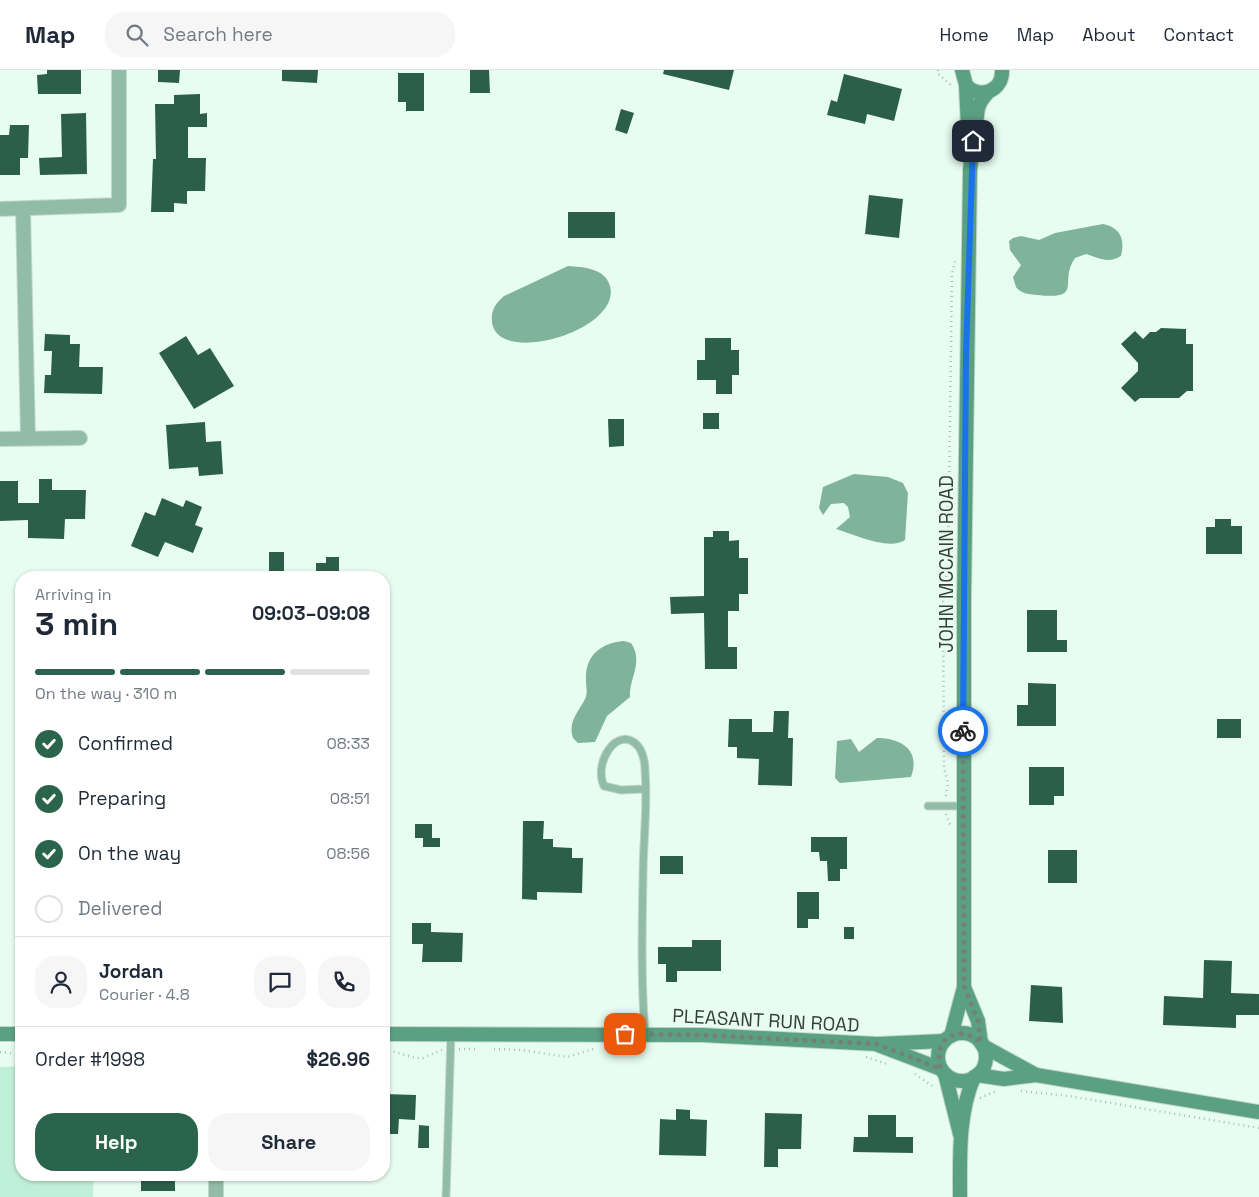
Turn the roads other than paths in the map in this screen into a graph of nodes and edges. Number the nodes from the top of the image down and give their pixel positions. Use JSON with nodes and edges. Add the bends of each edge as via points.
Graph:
{"nodes":[{"id":1,"x":119,"y":70,"type":"edge"},
{"id":2,"x":1002,"y":70,"type":"edge"},
{"id":3,"x":960,"y":78,"type":"edge"},
{"id":4,"x":988,"y":92,"type":"junction"},
{"id":5,"x":973,"y":141,"type":"junction"},
{"id":6,"x":0,"y":209,"type":"edge"},
{"id":7,"x":23,"y":209,"type":"junction"},
{"id":8,"x":28,"y":438,"type":"junction"},
{"id":9,"x":80,"y":438,"type":"dead end"},
{"id":10,"x":0,"y":439,"type":"edge"},
{"id":11,"x":645,"y":789,"type":"junction"},
{"id":12,"x":928,"y":806,"type":"dead end"},
{"id":13,"x":963,"y":806,"type":"junction"},
{"id":14,"x":964,"y":986,"type":"junction"},
{"id":15,"x":978,"y":1021,"type":"junction"},
{"id":16,"x":451,"y":1033,"type":"junction"},
{"id":17,"x":0,"y":1034,"type":"edge"},
{"id":18,"x":15,"y":1034,"type":"edge"},
{"id":19,"x":390,"y":1034,"type":"edge"},
{"id":20,"x":645,"y":1034,"type":"junction"},
{"id":21,"x":947,"y":1038,"type":"junction"},
{"id":22,"x":877,"y":1044,"type":"junction"},
{"id":23,"x":982,"y":1044,"type":"junction"},
{"id":24,"x":1005,"y":1058,"type":"junction"},
{"id":25,"x":921,"y":1062,"type":"junction"},
{"id":26,"x":943,"y":1071,"type":"junction"},
{"id":27,"x":976,"y":1076,"type":"junction"},
{"id":28,"x":1036,"y":1076,"type":"junction"},
{"id":29,"x":944,"y":1093,"type":"junction"},
{"id":30,"x":1259,"y":1112,"type":"edge"},
{"id":31,"x":961,"y":1137,"type":"junction"},
{"id":32,"x":216,"y":1181,"type":"edge"},
{"id":33,"x":216,"y":1197,"type":"edge"},
{"id":34,"x":446,"y":1197,"type":"edge"},
{"id":35,"x":960,"y":1197,"type":"edge"}],
"edges":[{"from":1,"to":7,"type":"street","via":[[119,205]]},
{"from":2,"to":4,"type":"main road","name":"JOHN MCCAIN ROAD","via":[[1000,81]]},
{"from":3,"to":4,"type":"main road","via":[[973,91]]},
{"from":3,"to":5,"type":"main road","name":"JOHN MCCAIN ROAD"},
{"from":4,"to":5,"type":"main road","name":"JOHN MCCAIN ROAD","via":[[980,101]]},
{"from":5,"to":13,"type":"main road","name":"JOHN MCCAIN ROAD","via":[[966,353]]},
{"from":6,"to":7,"type":"street"},
{"from":7,"to":8,"type":"street"},
{"from":8,"to":9,"type":"street"},
{"from":8,"to":10,"type":"street"},
{"from":11,"to":11,"type":"lane","via":[[621,790],[604,786],[600,768],[610,746],[618,741],[637,745],[646,770]]},
{"from":11,"to":20,"type":"lane","via":[[642,1003]]},
{"from":12,"to":13,"type":"lane"},
{"from":13,"to":14,"type":"main road","name":"JOHN MCCAIN ROAD"},
{"from":14,"to":15,"type":"main road","name":"JOHN MCCAIN ROAD"},
{"from":14,"to":21,"type":"main road","name":"JOHN MCCAIN ROAD"},
{"from":15,"to":23,"type":"main road","name":"JOHN MCCAIN ROAD"},
{"from":15,"to":24,"type":"main road"},
{"from":16,"to":19,"type":"main road","name":"PLEASANT RUN ROAD"},
{"from":16,"to":20,"type":"main road","name":"PLEASANT RUN ROAD"},
{"from":16,"to":34,"type":"lane"},
{"from":17,"to":18,"type":"main road"},
{"from":20,"to":22,"type":"main road","name":"PLEASANT RUN ROAD"},
{"from":21,"to":22,"type":"main road","name":"PLEASANT RUN ROAD"},
{"from":21,"to":23,"type":"main road","via":[[964,1033]]},
{"from":21,"to":26,"type":"main road","via":[[938,1056]]},
{"from":22,"to":25,"type":"main road","name":"PLEASANT RUN ROAD"},
{"from":23,"to":24,"type":"main road"},
{"from":23,"to":27,"type":"main road","via":[[985,1065]]},
{"from":24,"to":28,"type":"main road"},
{"from":25,"to":26,"type":"main road","name":"PLEASANT RUN ROAD"},
{"from":25,"to":29,"type":"main road","via":[[940,1079]]},
{"from":26,"to":27,"type":"main road","via":[[962,1081]]},
{"from":26,"to":29,"type":"main road"},
{"from":27,"to":28,"type":"main road","via":[[1004,1079]]},
{"from":27,"to":31,"type":"main road","via":[[965,1105]]},
{"from":28,"to":30,"type":"main road"},
{"from":29,"to":31,"type":"main road"},
{"from":31,"to":35,"type":"main road"},
{"from":32,"to":33,"type":"street"}]}
